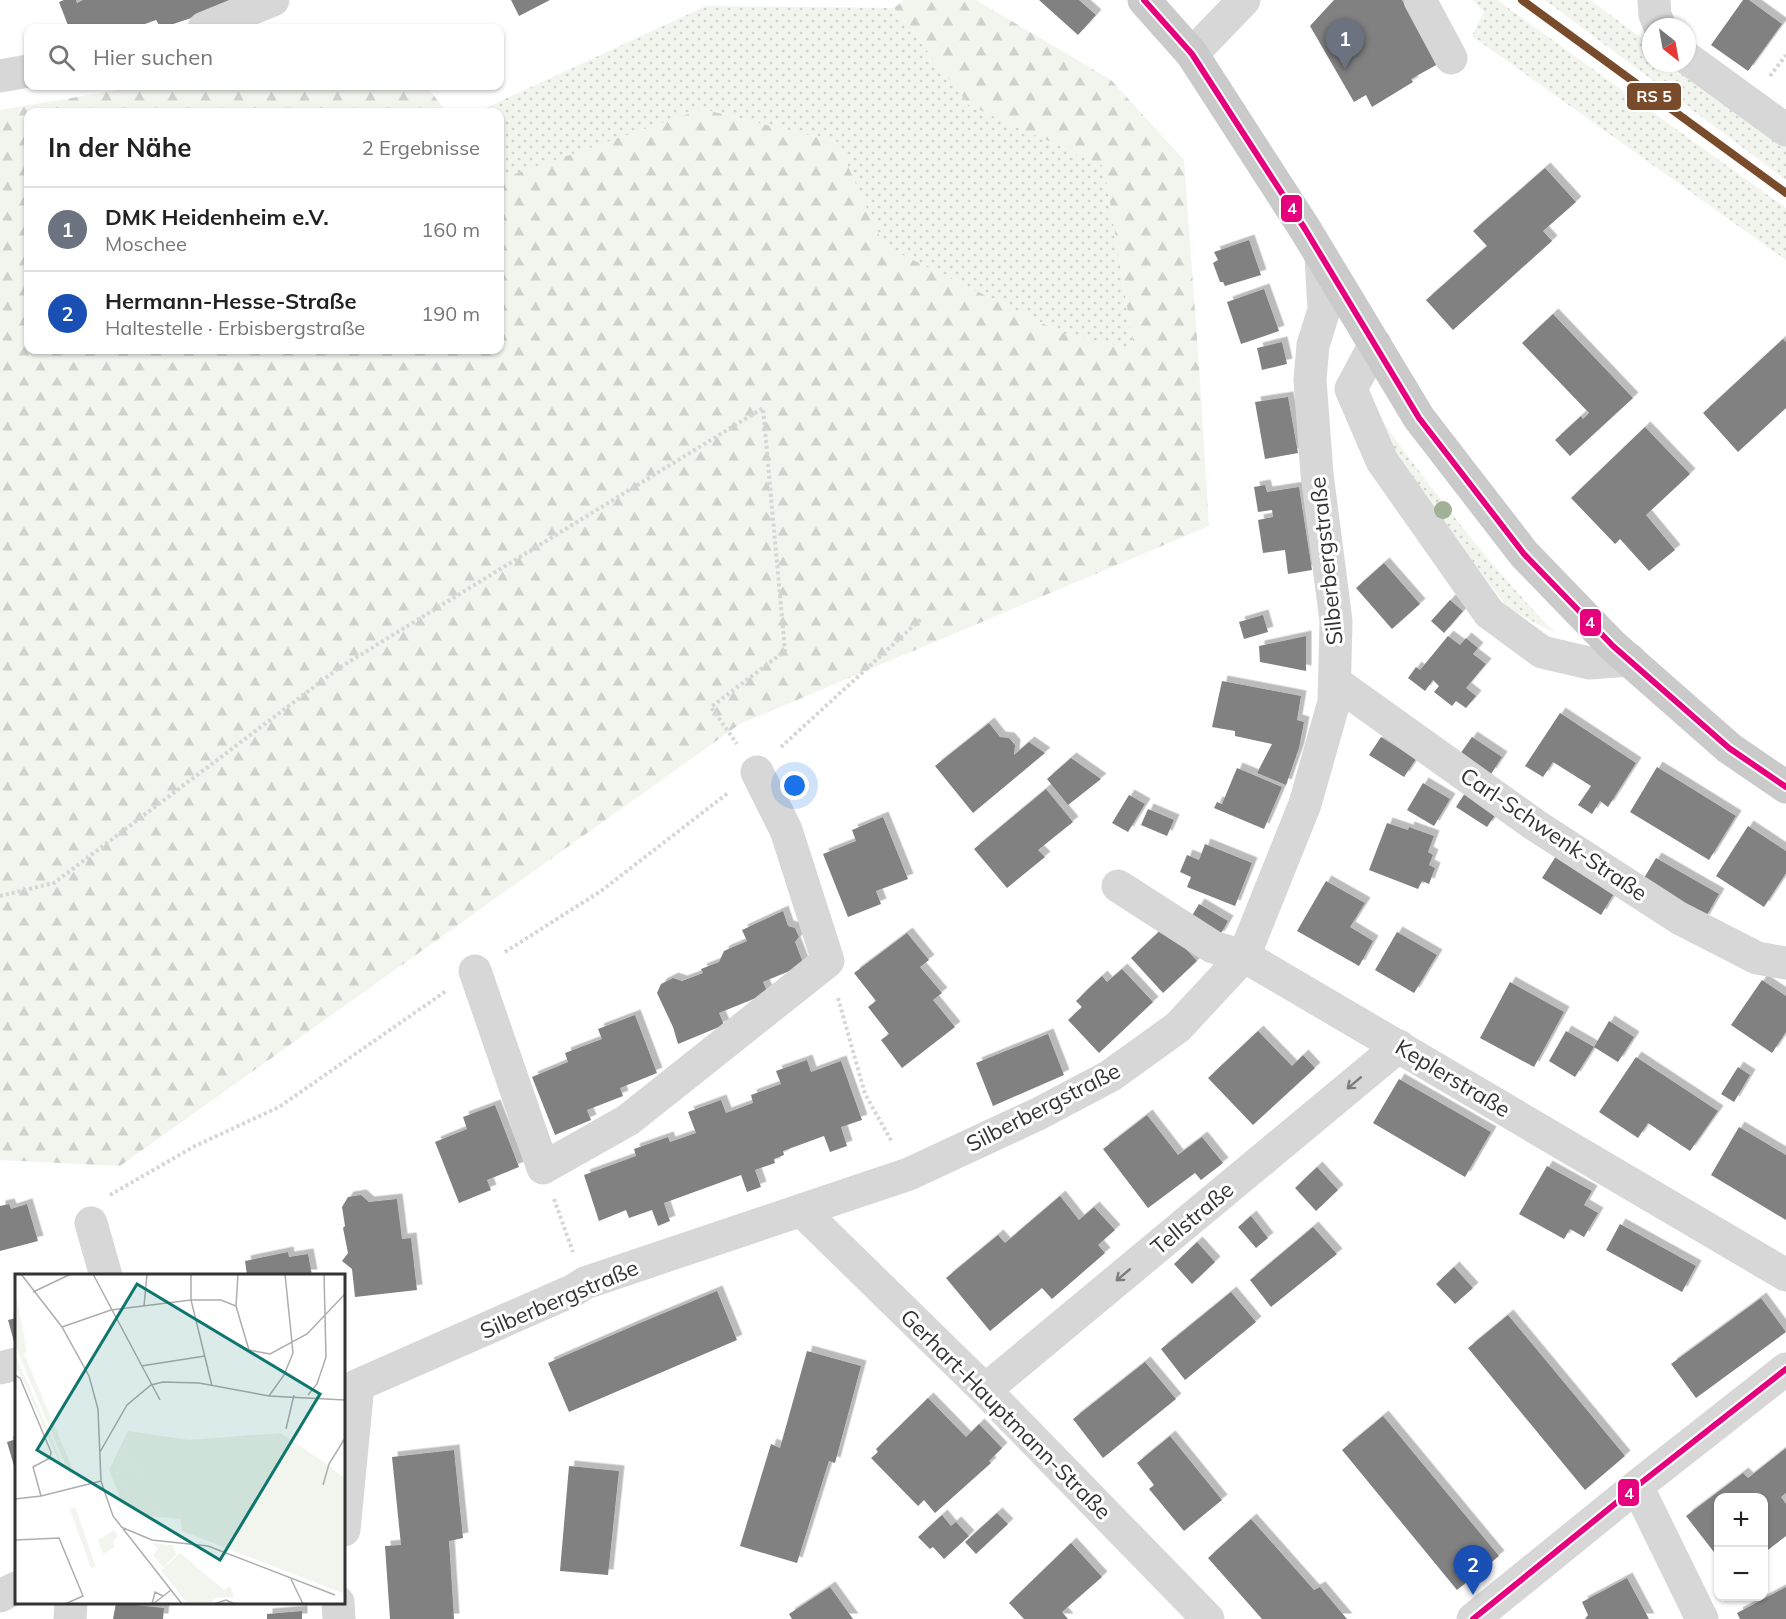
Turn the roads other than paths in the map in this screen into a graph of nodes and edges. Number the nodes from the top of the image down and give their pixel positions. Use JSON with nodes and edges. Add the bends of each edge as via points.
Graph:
{"nodes":[{"id":1,"x":273,"y":0,"type":"edge"},
{"id":2,"x":1144,"y":0,"type":"edge"},
{"id":3,"x":1244,"y":0,"type":"edge"},
{"id":4,"x":1420,"y":0,"type":"edge"},
{"id":5,"x":1654,"y":0,"type":"edge"},
{"id":6,"x":1656,"y":18,"type":"edge"},
{"id":7,"x":214,"y":24,"type":"edge"},
{"id":8,"x":1192,"y":54,"type":"junction"},
{"id":9,"x":1451,"y":58,"type":"dead end"},
{"id":10,"x":1696,"y":65,"type":"edge"},
{"id":11,"x":24,"y":72,"type":"edge"},
{"id":12,"x":0,"y":76,"type":"edge"},
{"id":13,"x":1786,"y":130,"type":"edge"},
{"id":14,"x":1321,"y":256,"type":"junction"},
{"id":15,"x":1375,"y":344,"type":"junction"},
{"id":16,"x":1630,"y":660,"type":"junction"},
{"id":17,"x":1335,"y":682,"type":"junction"},
{"id":18,"x":756,"y":772,"type":"road end"},
{"id":19,"x":1786,"y":788,"type":"edge"},
{"id":20,"x":1118,"y":886,"type":"dead end"},
{"id":21,"x":1244,"y":956,"type":"junction"},
{"id":22,"x":1786,"y":963,"type":"edge"},
{"id":23,"x":475,"y":971,"type":"road end"},
{"id":24,"x":1399,"y":1046,"type":"junction"},
{"id":25,"x":802,"y":1211,"type":"junction"},
{"id":26,"x":91,"y":1223,"type":"road end"},
{"id":27,"x":106,"y":1274,"type":"edge"},
{"id":28,"x":1786,"y":1275,"type":"edge"},
{"id":29,"x":15,"y":1364,"type":"edge"},
{"id":30,"x":0,"y":1368,"type":"edge"},
{"id":31,"x":1786,"y":1369,"type":"edge"},
{"id":32,"x":351,"y":1390,"type":"edge"},
{"id":33,"x":985,"y":1390,"type":"junction"},
{"id":34,"x":1637,"y":1486,"type":"junction"},
{"id":35,"x":345,"y":1510,"type":"edge"},
{"id":36,"x":15,"y":1588,"type":"edge"},
{"id":37,"x":0,"y":1596,"type":"edge"},
{"id":38,"x":71,"y":1604,"type":"edge"},
{"id":39,"x":338,"y":1604,"type":"edge"},
{"id":40,"x":70,"y":1619,"type":"edge"},
{"id":41,"x":339,"y":1619,"type":"edge"},
{"id":42,"x":1208,"y":1619,"type":"edge"},
{"id":43,"x":1473,"y":1619,"type":"edge"},
{"id":44,"x":1702,"y":1619,"type":"edge"}],
"edges":[{"from":1,"to":7,"type":"street"},
{"from":2,"to":8,"type":"main road"},
{"from":3,"to":8,"type":"street"},
{"from":4,"to":9,"type":"street"},
{"from":5,"to":6,"type":"street"},
{"from":8,"to":14,"type":"main road"},
{"from":10,"to":13,"type":"street"},
{"from":11,"to":12,"type":"street"},
{"from":14,"to":15,"type":"main road"},
{"from":14,"to":17,"type":"street","name":"Silberbergstraße","via":[[1324,310],[1313,345],[1310,380],[1317,474],[1336,621]]},
{"from":15,"to":16,"type":"main road","via":[[1419,418],[1524,554]]},
{"from":15,"to":16,"type":"street","via":[[1351,389],[1382,461],[1489,613],[1542,652],[1589,663]]},
{"from":16,"to":19,"type":"main road","via":[[1730,748]]},
{"from":17,"to":21,"type":"street","name":"Silberbergstraße","via":[[1334,702],[1305,804]]},
{"from":17,"to":22,"type":"street","name":"Carl-Schwenk-Straße","via":[[1536,825],[1679,918],[1757,958]]},
{"from":18,"to":23,"type":"street","via":[[786,830],[828,961],[628,1120],[543,1168]]},
{"from":20,"to":21,"type":"street","name":"Keplerstraße","via":[[1213,947]]},
{"from":21,"to":24,"type":"street","name":"Keplerstraße"},
{"from":21,"to":25,"type":"street","name":"Silberbergstraße","via":[[1178,1027],[1110,1076],[909,1174]]},
{"from":24,"to":28,"type":"street","name":"Keplerstraße"},
{"from":24,"to":33,"type":"street","name":"Tellstraße","one_way":true},
{"from":25,"to":32,"type":"street","name":"Silberbergstraße","via":[[585,1283]]},
{"from":25,"to":33,"type":"street","name":"Gerhart-Hauptmann-Straße"},
{"from":26,"to":27,"type":"street"},
{"from":29,"to":30,"type":"street"},
{"from":31,"to":34,"type":"street"},
{"from":32,"to":35,"type":"street"},
{"from":33,"to":42,"type":"street","name":"Gerhart-Hauptmann-Straße"},
{"from":34,"to":43,"type":"street"},
{"from":34,"to":44,"type":"street"},
{"from":36,"to":37,"type":"street"},
{"from":38,"to":40,"type":"street"},
{"from":39,"to":41,"type":"street"}]}
